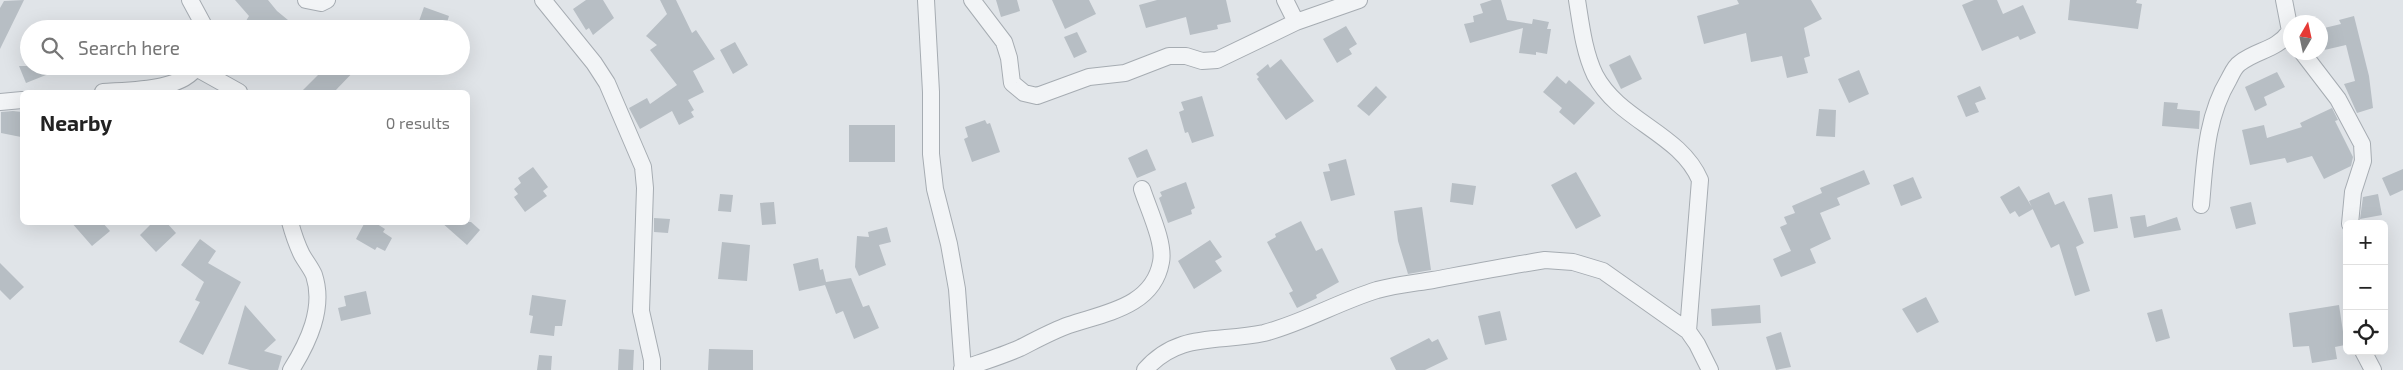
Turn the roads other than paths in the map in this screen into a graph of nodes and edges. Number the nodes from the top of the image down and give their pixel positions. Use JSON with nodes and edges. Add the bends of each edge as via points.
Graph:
{"nodes":[{"id":1,"x":190,"y":0,"type":"edge"},
{"id":2,"x":306,"y":0,"type":"edge"},
{"id":3,"x":327,"y":0,"type":"edge"},
{"id":4,"x":543,"y":0,"type":"edge"},
{"id":5,"x":926,"y":0,"type":"edge"},
{"id":6,"x":972,"y":0,"type":"edge"},
{"id":7,"x":1285,"y":0,"type":"edge"},
{"id":8,"x":1359,"y":0,"type":"edge"},
{"id":9,"x":1576,"y":0,"type":"edge"},
{"id":10,"x":2284,"y":0,"type":"edge"},
{"id":11,"x":201,"y":20,"type":"edge"},
{"id":12,"x":1296,"y":22,"type":"junction"},
{"id":13,"x":2308,"y":60,"type":"edge"},
{"id":14,"x":190,"y":75,"type":"edge"},
{"id":15,"x":210,"y":75,"type":"edge"},
{"id":16,"x":122,"y":90,"type":"edge"},
{"id":17,"x":236,"y":90,"type":"edge"},
{"id":18,"x":20,"y":100,"type":"edge"},
{"id":19,"x":0,"y":102,"type":"edge"},
{"id":20,"x":1142,"y":189,"type":"dead end"},
{"id":21,"x":2201,"y":205,"type":"dead end"},
{"id":22,"x":2350,"y":220,"type":"edge"},
{"id":23,"x":291,"y":225,"type":"edge"},
{"id":24,"x":1688,"y":331,"type":"junction"},
{"id":25,"x":2365,"y":355,"type":"edge"},
{"id":26,"x":963,"y":369,"type":"edge"},
{"id":27,"x":291,"y":370,"type":"edge"},
{"id":28,"x":652,"y":370,"type":"edge"},
{"id":29,"x":1145,"y":370,"type":"edge"},
{"id":30,"x":1710,"y":370,"type":"edge"},
{"id":31,"x":2373,"y":370,"type":"edge"}],
"edges":[{"from":1,"to":11,"type":"street"},
{"from":2,"to":3,"type":"street","via":[[321,3]]},
{"from":4,"to":28,"type":"street","via":[[607,83],[643,167],[641,311]]},
{"from":5,"to":26,"type":"street","via":[[931,154],[935,189],[957,289]]},
{"from":6,"to":12,"type":"street","via":[[1004,42],[1012,83],[1024,93],[1037,96],[1080,79],[1125,73],[1169,56],[1217,60]]},
{"from":7,"to":12,"type":"street"},
{"from":8,"to":12,"type":"street"},
{"from":9,"to":24,"type":"street","via":[[1582,36],[1596,75],[1614,99],[1682,153],[1694,166],[1700,180]]},
{"from":10,"to":21,"type":"street","via":[[2290,31],[2283,42],[2238,64],[2213,113],[2206,144]]},
{"from":13,"to":22,"type":"street","via":[[2338,100],[2362,144],[2363,162],[2353,192]]},
{"from":14,"to":16,"type":"street","via":[[168,85]]},
{"from":15,"to":17,"type":"street"},
{"from":18,"to":19,"type":"street"},
{"from":20,"to":26,"type":"street","via":[[1160,243],[1162,260],[1150,289],[1114,312],[1069,325]]},
{"from":23,"to":27,"type":"street","via":[[317,290],[312,330]]},
{"from":24,"to":29,"type":"street","via":[[1603,271],[1573,262],[1545,260],[1378,290],[1295,324],[1262,333],[1175,346],[1158,356]]},
{"from":24,"to":30,"type":"street"},
{"from":25,"to":31,"type":"street"}]}
